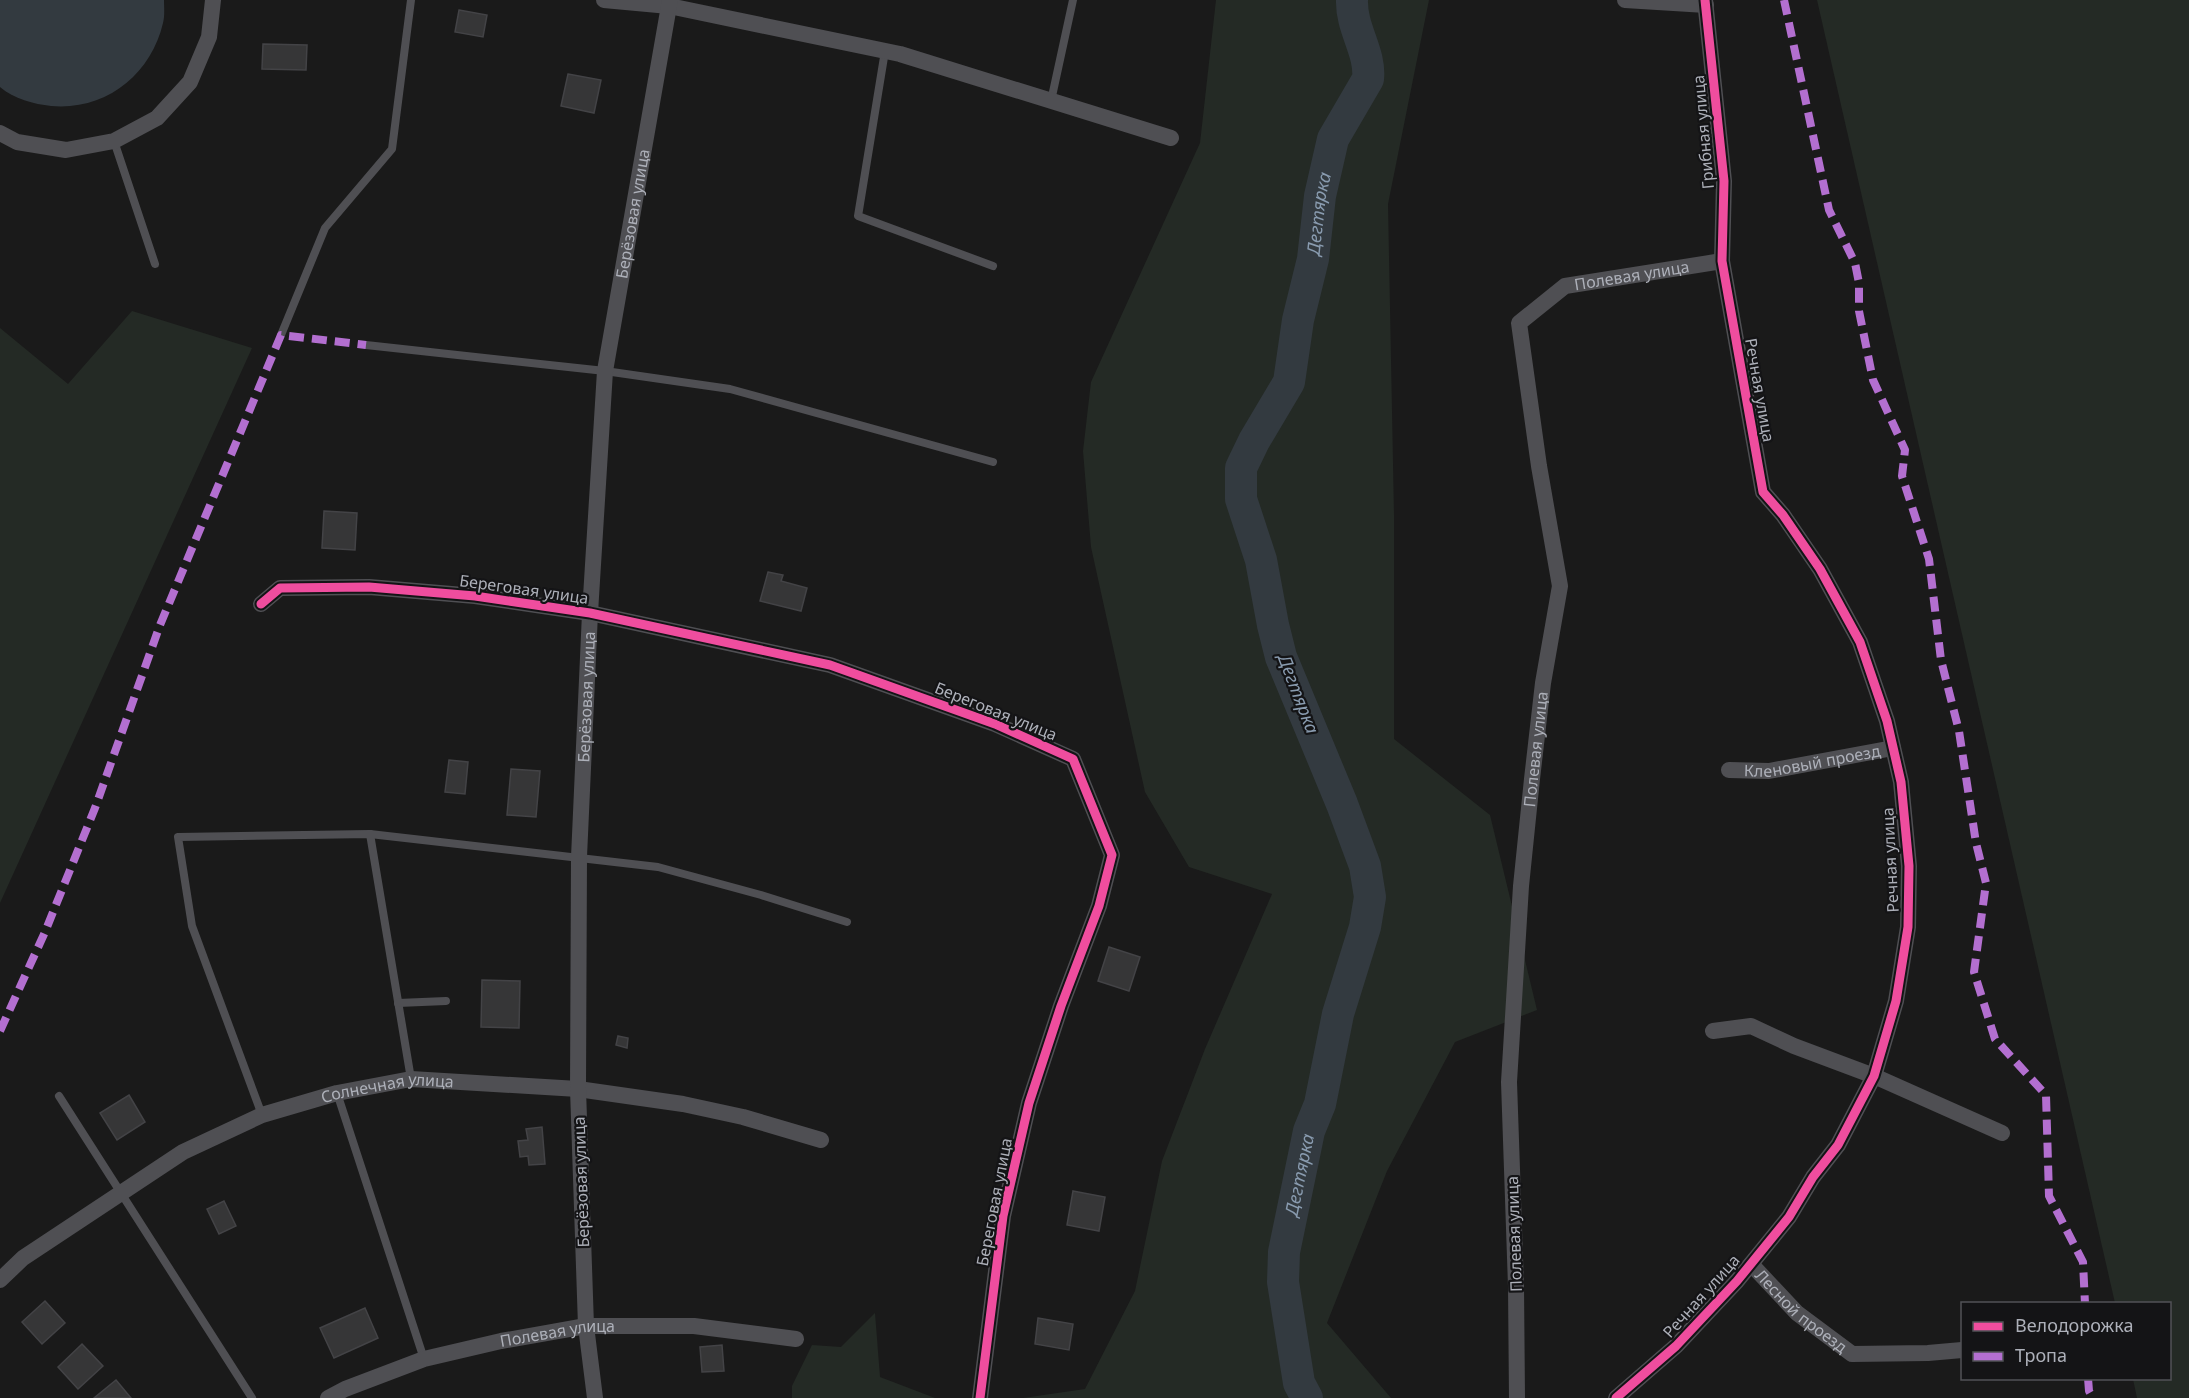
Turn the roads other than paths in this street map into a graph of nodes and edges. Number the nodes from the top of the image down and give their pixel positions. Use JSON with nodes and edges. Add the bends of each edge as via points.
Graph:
{"nodes":[{"id":1,"x":213,"y":0,"type":"edge"},
{"id":2,"x":411,"y":0,"type":"edge"},
{"id":3,"x":604,"y":0,"type":"edge"},
{"id":4,"x":1073,"y":0,"type":"edge"},
{"id":5,"x":1625,"y":0,"type":"edge"},
{"id":6,"x":1706,"y":2,"type":"edge"},
{"id":7,"x":669,"y":3,"type":"edge"},
{"id":8,"x":885,"y":50,"type":"junction"},
{"id":9,"x":1051,"y":101,"type":"junction"},
{"id":10,"x":0,"y":133,"type":"edge"},
{"id":11,"x":1171,"y":138,"type":"dead end"},
{"id":12,"x":114,"y":141,"type":"junction"},
{"id":13,"x":1722,"y":261,"type":"junction"},
{"id":14,"x":155,"y":264,"type":"dead end"},
{"id":15,"x":993,"y":266,"type":"dead end"},
{"id":16,"x":281,"y":335,"type":"dead end"},
{"id":17,"x":366,"y":345,"type":"dead end"},
{"id":18,"x":605,"y":371,"type":"junction"},
{"id":19,"x":993,"y":462,"type":"dead end"},
{"id":20,"x":261,"y":604,"type":"dead end"},
{"id":21,"x":590,"y":613,"type":"junction"},
{"id":22,"x":1893,"y":748,"type":"junction"},
{"id":23,"x":1730,"y":770,"type":"dead end"},
{"id":24,"x":370,"y":834,"type":"junction"},
{"id":25,"x":579,"y":857,"type":"junction"},
{"id":26,"x":848,"y":922,"type":"dead end"},
{"id":27,"x":446,"y":1000,"type":"dead end"},
{"id":28,"x":398,"y":1003,"type":"junction"},
{"id":29,"x":1713,"y":1031,"type":"dead end"},
{"id":30,"x":1875,"y":1076,"type":"junction"},
{"id":31,"x":411,"y":1079,"type":"junction"},
{"id":32,"x":578,"y":1089,"type":"junction"},
{"id":33,"x":337,"y":1093,"type":"junction"},
{"id":34,"x":59,"y":1096,"type":"dead end"},
{"id":35,"x":262,"y":1115,"type":"junction"},
{"id":36,"x":2002,"y":1133,"type":"dead end"},
{"id":37,"x":821,"y":1140,"type":"dead end"},
{"id":38,"x":122,"y":1192,"type":"junction"},
{"id":39,"x":1751,"y":1264,"type":"junction"},
{"id":40,"x":0,"y":1280,"type":"edge"},
{"id":41,"x":586,"y":1326,"type":"junction"},
{"id":42,"x":796,"y":1339,"type":"dead end"},
{"id":43,"x":1961,"y":1350,"type":"edge"},
{"id":44,"x":424,"y":1359,"type":"junction"},
{"id":45,"x":347,"y":1394,"type":"edge"},
{"id":46,"x":252,"y":1398,"type":"edge"},
{"id":47,"x":328,"y":1398,"type":"edge"},
{"id":48,"x":595,"y":1398,"type":"edge"},
{"id":49,"x":980,"y":1398,"type":"edge"},
{"id":50,"x":1516,"y":1398,"type":"edge"},
{"id":51,"x":1616,"y":1398,"type":"edge"}],
"edges":[{"from":1,"to":12,"type":"street","via":[[209,37],[190,82],[157,118]]},
{"from":2,"to":16,"type":"lane","via":[[392,149],[325,228]]},
{"from":3,"to":7,"type":"street"},
{"from":4,"to":9,"type":"lane"},
{"from":5,"to":6,"type":"street"},
{"from":6,"to":13,"type":"street","name":"Грибная улица","via":[[1724,182]]},
{"from":7,"to":8,"type":"street"},
{"from":7,"to":18,"type":"street","name":"Берёзовая улица"},
{"from":8,"to":9,"type":"street"},
{"from":8,"to":15,"type":"lane","via":[[858,216]]},
{"from":9,"to":11,"type":"street"},
{"from":10,"to":12,"type":"street","via":[[17,142],[66,150]]},
{"from":12,"to":14,"type":"lane"},
{"from":13,"to":22,"type":"street","name":"Речная улица","via":[[1763,492],[1820,569],[1860,642]]},
{"from":13,"to":50,"type":"street","name":"Полевая улица","via":[[1565,286],[1519,323],[1560,586],[1532,779],[1509,1082]]},
{"from":17,"to":18,"type":"lane"},
{"from":18,"to":19,"type":"lane","via":[[730,389]]},
{"from":18,"to":21,"type":"street","name":"Берёзовая улица"},
{"from":20,"to":21,"type":"street","name":"Береговая улица","via":[[280,588],[369,587],[475,596]]},
{"from":21,"to":25,"type":"street","name":"Берёзовая улица"},
{"from":21,"to":49,"type":"street","name":"Береговая улица","via":[[830,665],[995,724],[1073,759],[1112,855],[1099,906],[1029,1103],[1003,1216]]},
{"from":22,"to":23,"type":"street","name":"Кленовый проезд","via":[[1769,771]]},
{"from":22,"to":30,"type":"street","name":"Речная улица","via":[[1901,782],[1909,866],[1908,927],[1896,1001]]},
{"from":24,"to":25,"type":"lane"},
{"from":24,"to":28,"type":"lane"},
{"from":24,"to":35,"type":"lane","via":[[178,837],[192,926]]},
{"from":25,"to":26,"type":"lane","via":[[657,867]]},
{"from":25,"to":32,"type":"street","name":"Берёзовая улица"},
{"from":27,"to":28,"type":"lane"},
{"from":28,"to":31,"type":"lane"},
{"from":29,"to":30,"type":"street","via":[[1751,1026]]},
{"from":30,"to":36,"type":"street"},
{"from":30,"to":39,"type":"street","name":"Речная улица","via":[[1838,1145]]},
{"from":31,"to":32,"type":"street","name":"Солнечная улица"},
{"from":31,"to":33,"type":"street","name":"Солнечная улица"},
{"from":32,"to":37,"type":"street","name":"Солнечная улица","via":[[683,1104]]},
{"from":32,"to":41,"type":"street","name":"Берёзовая улица"},
{"from":33,"to":35,"type":"street","name":"Солнечная улица"},
{"from":33,"to":44,"type":"lane"},
{"from":34,"to":38,"type":"lane"},
{"from":35,"to":38,"type":"street","name":"Солнечная улица","via":[[183,1152]]},
{"from":38,"to":40,"type":"street","name":"Солнечная улица","via":[[23,1258]]},
{"from":38,"to":46,"type":"lane"},
{"from":39,"to":43,"type":"street","name":"Лесной проезд","via":[[1797,1312],[1852,1354]]},
{"from":39,"to":51,"type":"street","name":"Речная улица","via":[[1676,1346]]},
{"from":41,"to":42,"type":"street","name":"Полевая улица","via":[[694,1326]]},
{"from":41,"to":44,"type":"street","name":"Полевая улица"},
{"from":41,"to":48,"type":"street","name":"Берёзовая улица"},
{"from":44,"to":45,"type":"street","name":"Полевая улица"},
{"from":45,"to":47,"type":"street","name":"Полевая улица"}]}
